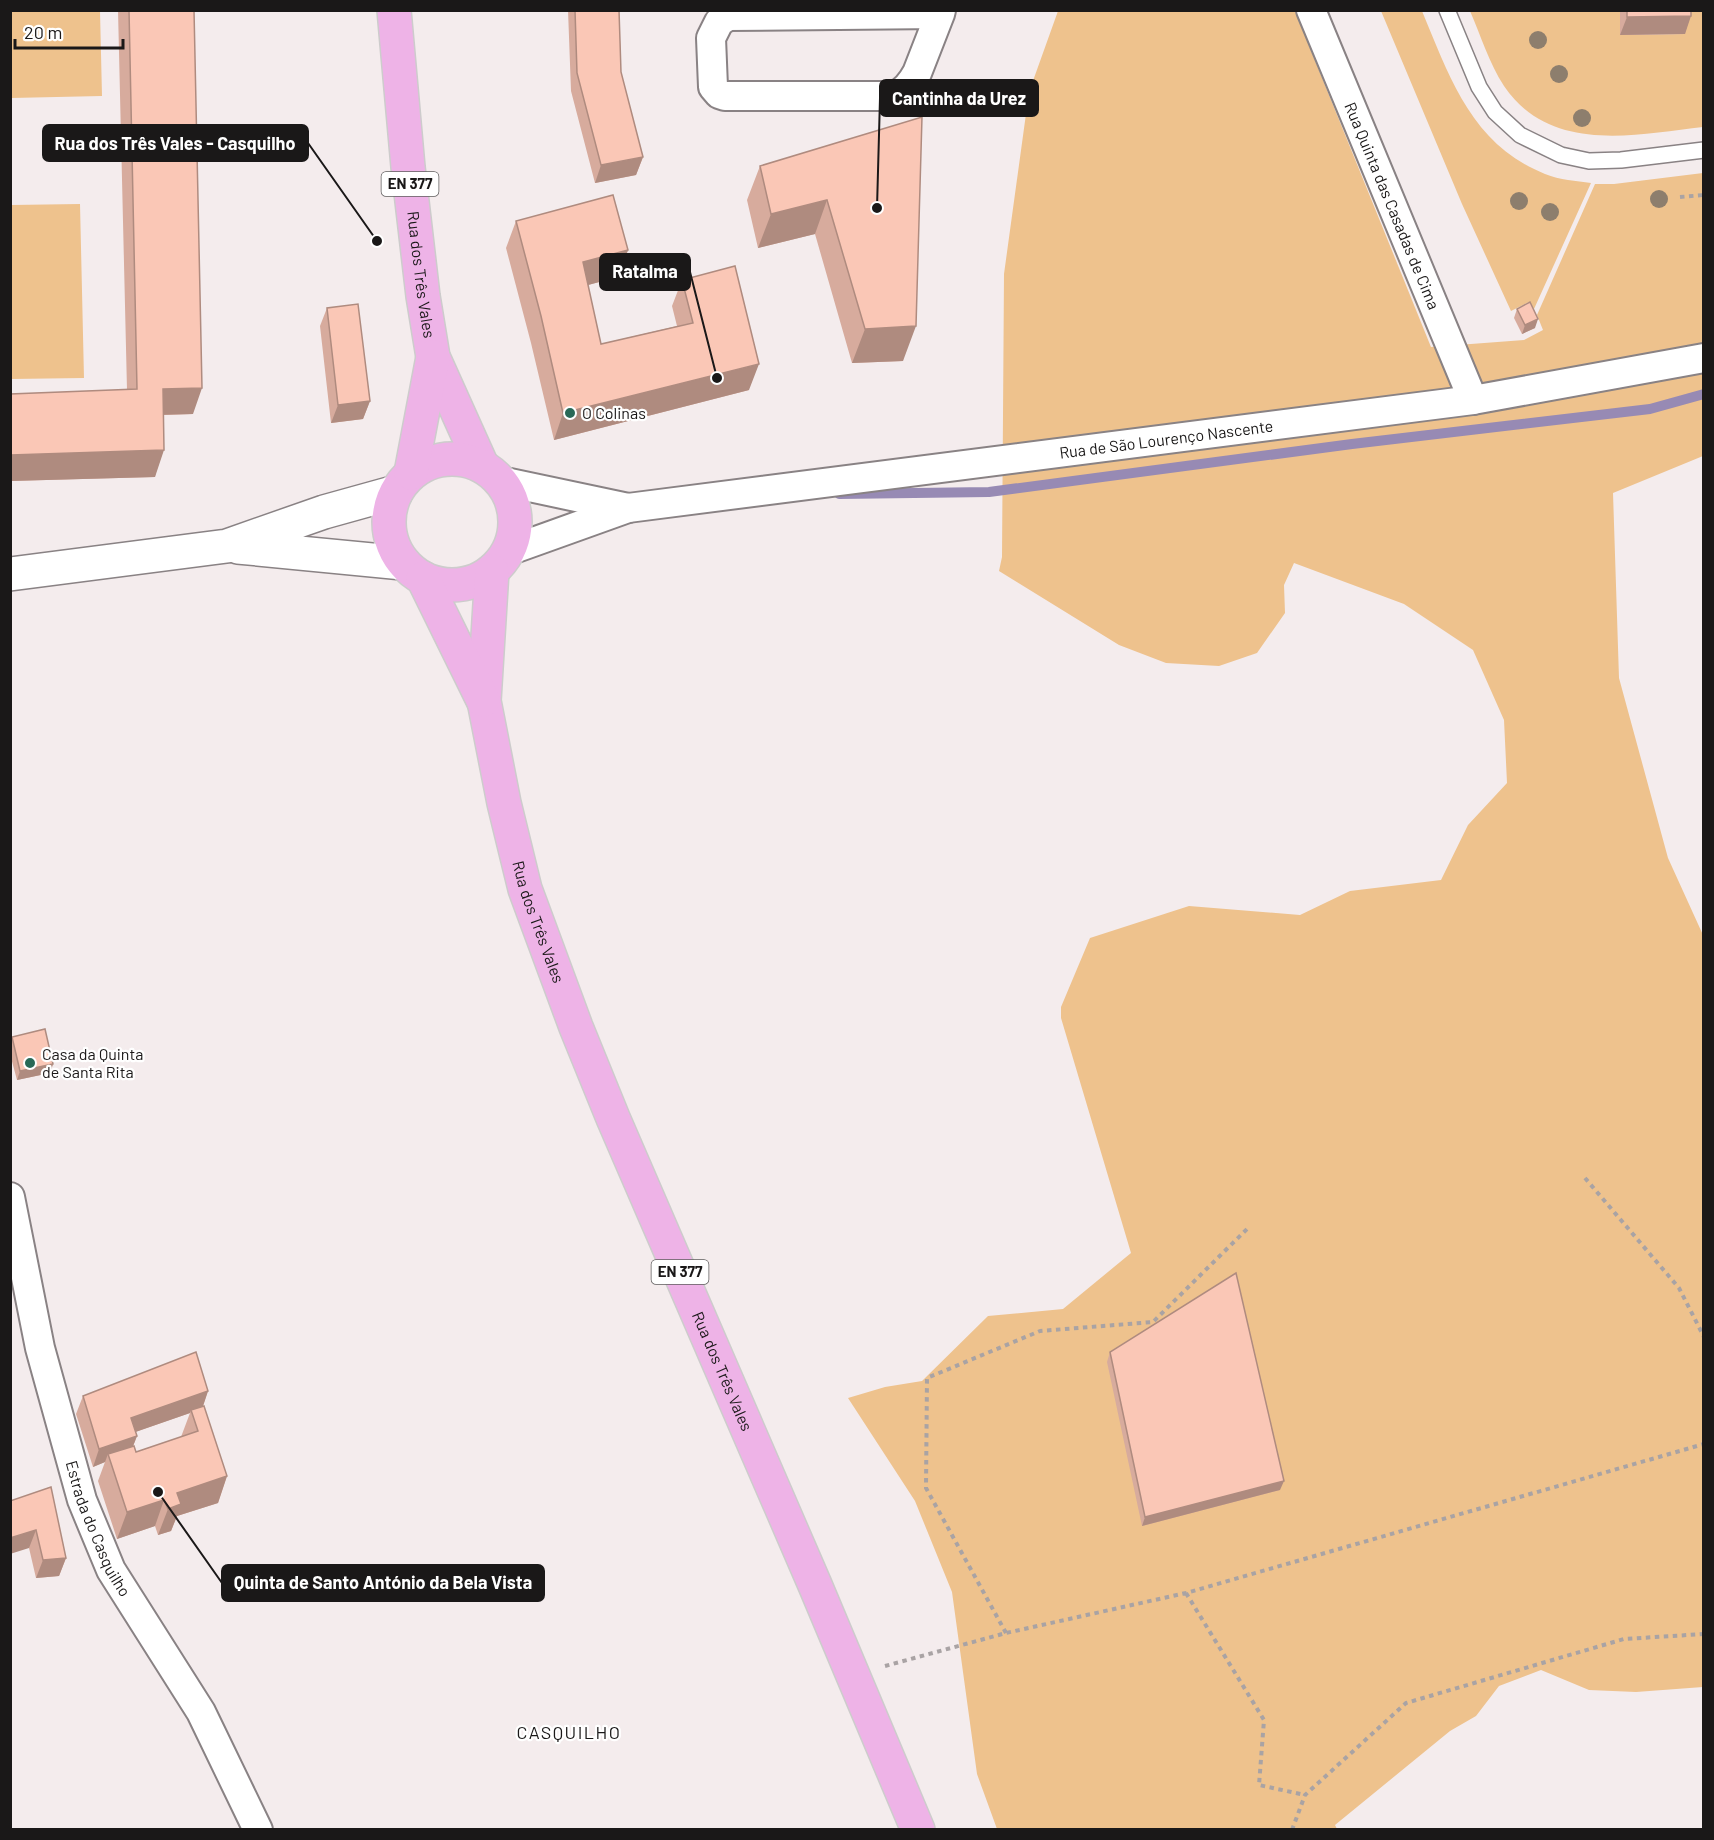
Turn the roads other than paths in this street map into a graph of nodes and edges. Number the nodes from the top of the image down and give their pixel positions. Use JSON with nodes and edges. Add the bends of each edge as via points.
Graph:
{"nodes":[{"id":1,"x":394,"y":10,"type":"edge"},
{"id":2,"x":1311,"y":10,"type":"edge"},
{"id":3,"x":1448,"y":10,"type":"edge"},
{"id":4,"x":941,"y":12,"type":"edge"},
{"id":5,"x":1704,"y":150,"type":"edge"},
{"id":6,"x":433,"y":357,"type":"junction"},
{"id":7,"x":1704,"y":358,"type":"edge"},
{"id":8,"x":1473,"y":400,"type":"junction"},
{"id":9,"x":491,"y":473,"type":"junction"},
{"id":10,"x":404,"y":483,"type":"junction"},
{"id":11,"x":628,"y":508,"type":"junction"},
{"id":12,"x":227,"y":546,"type":"junction"},
{"id":13,"x":500,"y":561,"type":"junction"},
{"id":14,"x":413,"y":570,"type":"junction"},
{"id":15,"x":10,"y":574,"type":"edge"},
{"id":16,"x":484,"y":701,"type":"junction"},
{"id":17,"x":10,"y":1197,"type":"edge"},
{"id":18,"x":258,"y":1830,"type":"edge"},
{"id":19,"x":918,"y":1830,"type":"edge"}],
"edges":[{"from":1,"to":6,"type":"main road","name":"Rua dos Três Vales","number":"EN 377","via":[[408,167]]},
{"from":2,"to":8,"type":"street","name":"Rua Quinta das Casadas de Cima"},
{"from":3,"to":5,"type":"lane","via":[[1479,87],[1495,112],[1520,135],[1561,155],[1589,161]]},
{"from":4,"to":4,"type":"street","via":[[728,16],[719,22],[711,38],[712,87],[725,96],[901,94],[913,82]]},
{"from":6,"to":9,"type":"main road","name":"Rua dos Três Vales","number":"EN 377"},
{"from":6,"to":10,"type":"main road","name":"Rua dos Três Vales","number":"EN 377"},
{"from":7,"to":8,"type":"street","name":"Rua de São Lourenço Nascente"},
{"from":8,"to":11,"type":"street","name":"Rua de São Lourenço Nascente"},
{"from":9,"to":10,"type":"main road","via":[[458,459],[434,461]]},
{"from":9,"to":11,"type":"street","name":"Rua de São Lourenço Nascente"},
{"from":9,"to":13,"type":"main road","name":"Rua dos Três Vales","number":"EN 377","via":[[512,503],[515,528]]},
{"from":10,"to":12,"type":"street"},
{"from":10,"to":14,"type":"main road","name":"Rua dos Três Vales","number":"EN 377","via":[[389,516],[392,541]]},
{"from":11,"to":13,"type":"street","name":"Rua de São Lourenço Nascente"},
{"from":12,"to":14,"type":"street"},
{"from":12,"to":15,"type":"street"},
{"from":13,"to":14,"type":"main road","via":[[471,583],[446,585]]},
{"from":13,"to":16,"type":"main road","name":"Rua dos Três Vales","number":"EN 377"},
{"from":14,"to":16,"type":"main road","name":"Rua dos Três Vales","number":"EN 377"},
{"from":16,"to":19,"type":"main road","name":"Rua dos Três Vales","number":"EN 377","via":[[525,889],[576,1027]]},
{"from":17,"to":18,"type":"street","name":"Estrada do Casquilho","via":[[40,1348],[82,1500],[111,1570],[201,1712]]}]}
